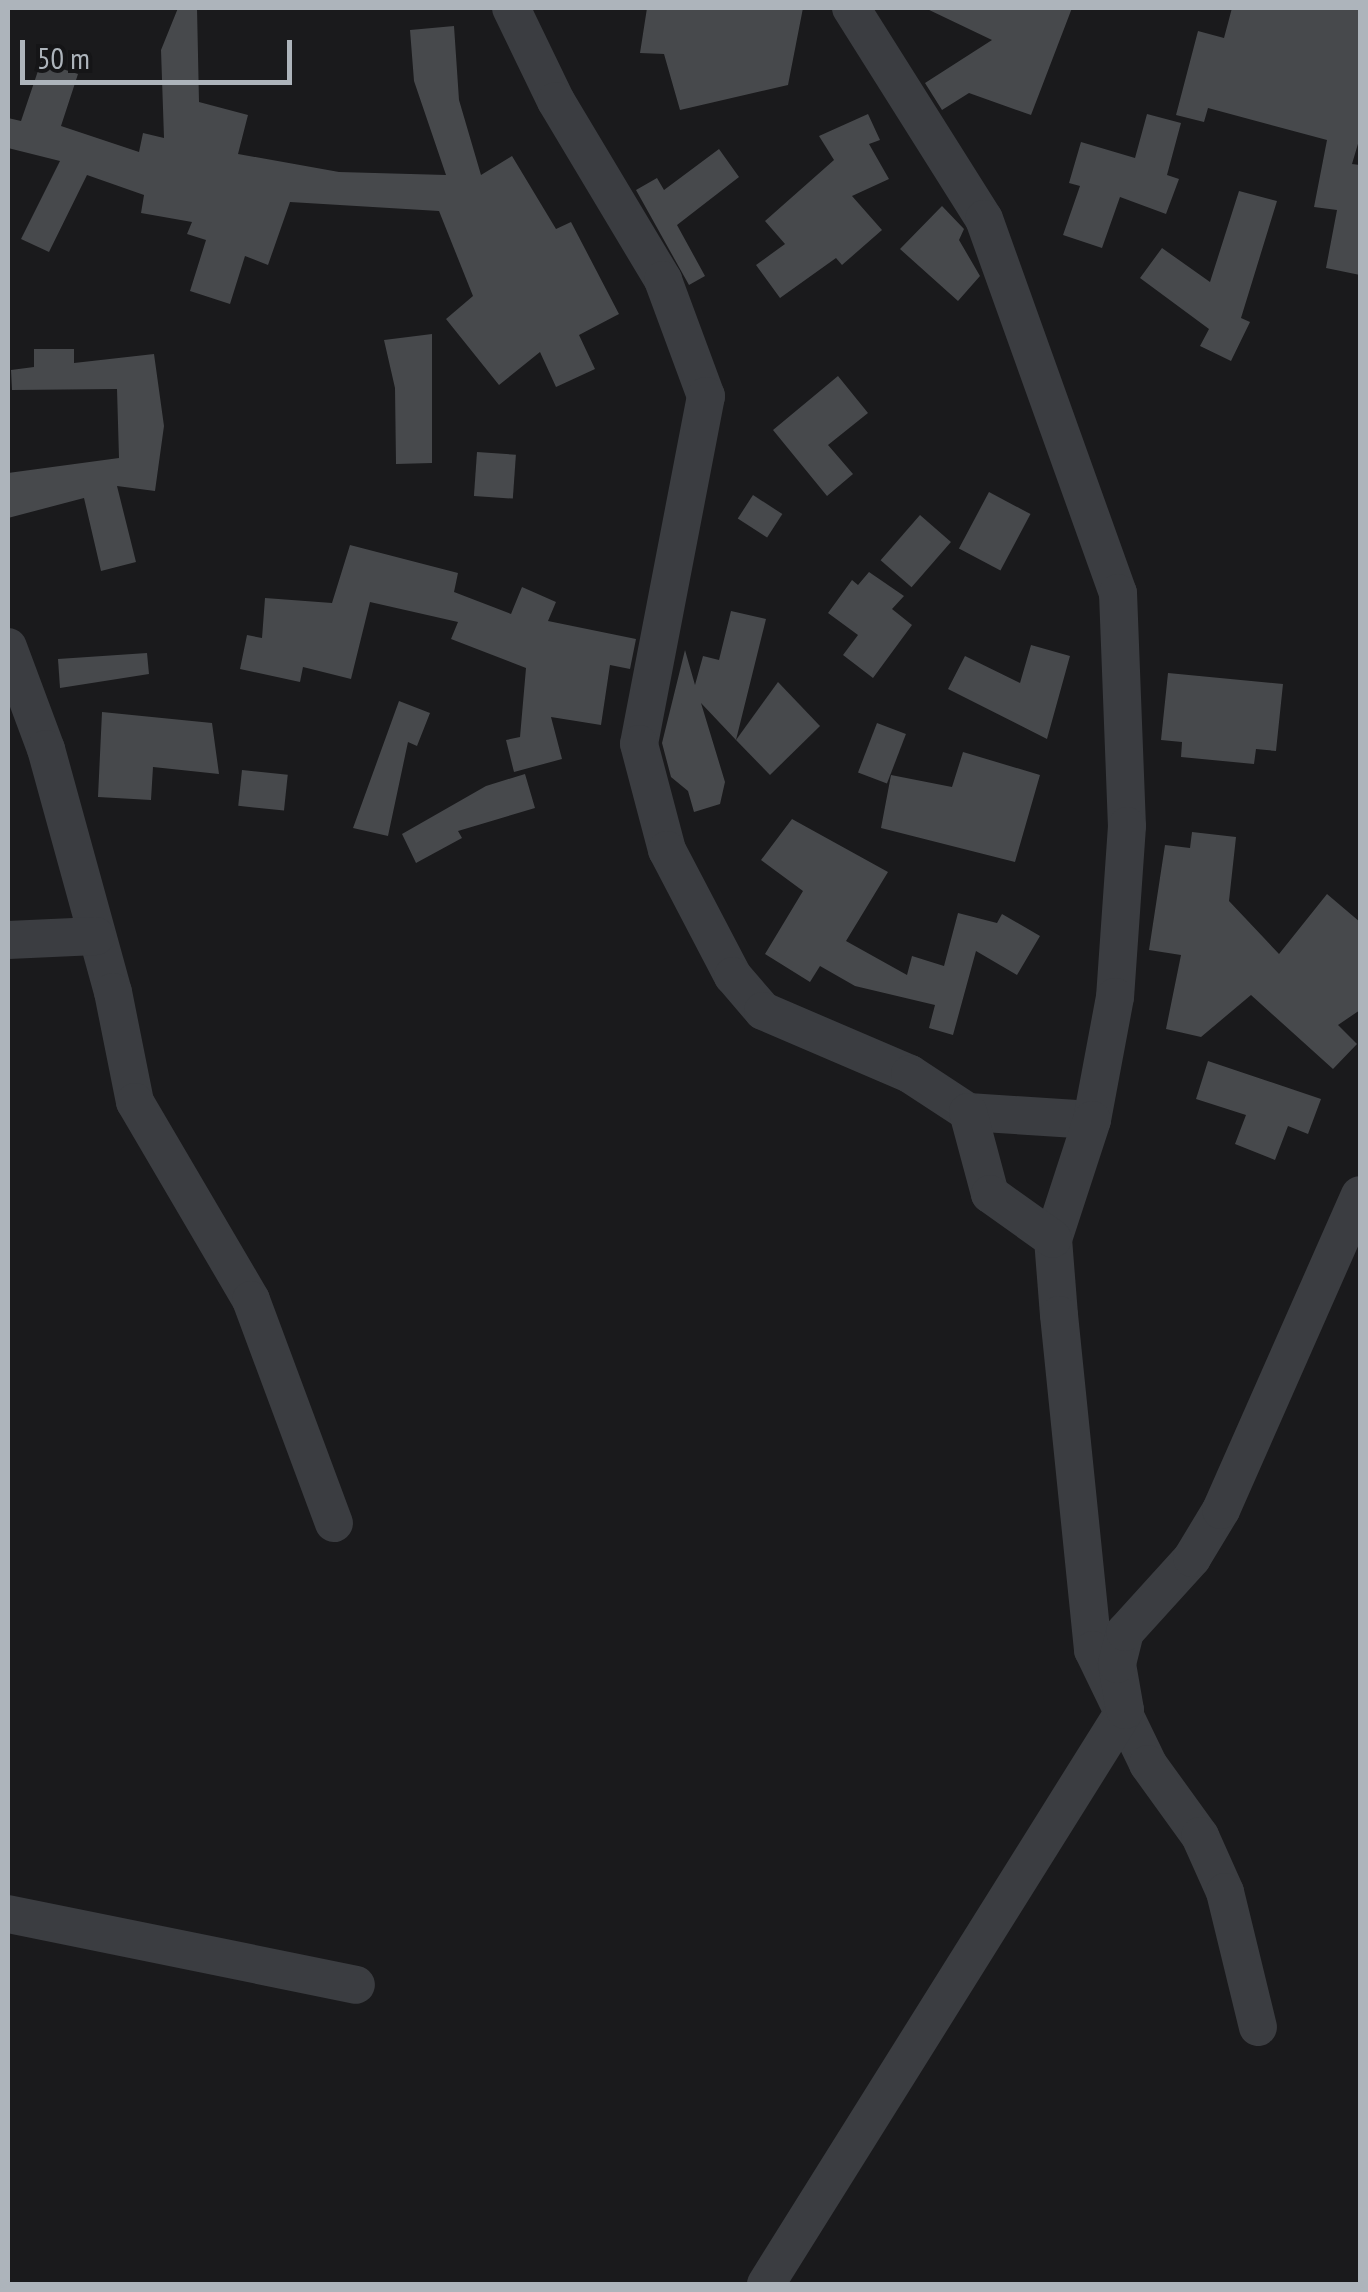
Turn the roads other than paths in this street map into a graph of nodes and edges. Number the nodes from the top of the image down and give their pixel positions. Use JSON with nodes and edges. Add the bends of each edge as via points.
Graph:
{"nodes":[{"id":1,"x":512,"y":8,"type":"edge"},
{"id":2,"x":851,"y":8,"type":"edge"},
{"id":3,"x":8,"y":647,"type":"edge"},
{"id":4,"x":96,"y":936,"type":"junction"},
{"id":5,"x":8,"y":940,"type":"edge"},
{"id":6,"x":968,"y":1112,"type":"junction"},
{"id":7,"x":1092,"y":1120,"type":"junction"},
{"id":8,"x":1360,"y":1195,"type":"edge"},
{"id":9,"x":1052,"y":1239,"type":"junction"},
{"id":10,"x":334,"y":1523,"type":"dead end"},
{"id":11,"x":1125,"y":1710,"type":"junction"},
{"id":12,"x":8,"y":1914,"type":"edge"},
{"id":13,"x":356,"y":1984,"type":"dead end"},
{"id":14,"x":1258,"y":2027,"type":"dead end"},
{"id":15,"x":766,"y":2284,"type":"edge"}],
"edges":[{"from":1,"to":6,"type":"street","via":[[556,102],[663,280],[706,396],[641,719],[653,820],[746,998],[838,1047],[910,1074]]},
{"from":2,"to":7,"type":"street","via":[[984,219],[1118,593],[1126,826],[1115,997]]},
{"from":3,"to":4,"type":"street","via":[[46,750]]},
{"from":4,"to":5,"type":"street"},
{"from":4,"to":10,"type":"street","via":[[135,1102],[251,1300]]},
{"from":6,"to":7,"type":"street"},
{"from":6,"to":9,"type":"street","via":[[990,1194]]},
{"from":7,"to":9,"type":"street"},
{"from":8,"to":11,"type":"street","via":[[1221,1510],[1192,1558],[1126,1632],[1117,1664]]},
{"from":9,"to":11,"type":"street","via":[[1093,1650]]},
{"from":11,"to":14,"type":"street","via":[[1225,1892]]},
{"from":11,"to":15,"type":"street"},
{"from":12,"to":13,"type":"street"}]}
